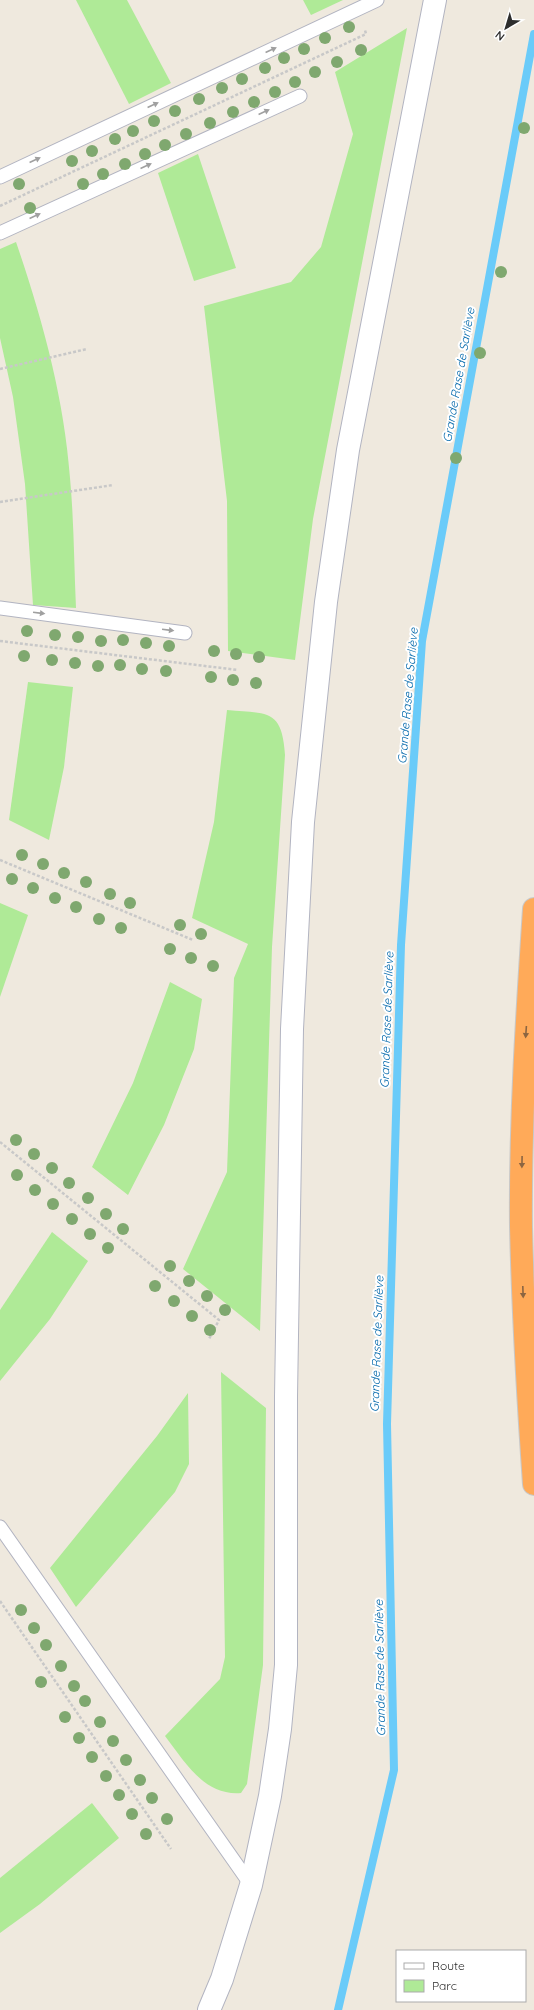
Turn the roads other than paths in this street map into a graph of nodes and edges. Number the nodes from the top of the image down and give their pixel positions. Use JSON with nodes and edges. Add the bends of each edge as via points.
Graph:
{"nodes":[{"id":1,"x":377,"y":0,"type":"edge"},
{"id":2,"x":435,"y":0,"type":"edge"},
{"id":3,"x":300,"y":96,"type":"dead end"},
{"id":4,"x":0,"y":177,"type":"edge"},
{"id":5,"x":0,"y":233,"type":"edge"},
{"id":6,"x":0,"y":608,"type":"edge"},
{"id":7,"x":185,"y":633,"type":"dead end"},
{"id":8,"x":534,"y":909,"type":"edge"},
{"id":9,"x":534,"y":1484,"type":"edge"},
{"id":10,"x":0,"y":1527,"type":"edge"},
{"id":11,"x":251,"y":1885,"type":"junction"},
{"id":12,"x":209,"y":2010,"type":"edge"}],
"edges":[{"from":4,"to":1,"type":"lane","one_way":true},
{"from":2,"to":11,"type":"street","via":[[348,450],[326,602],[303,822],[292,1030],[286,1397],[286,1665],[270,1796]]},
{"from":5,"to":3,"type":"lane","one_way":true},
{"from":6,"to":7,"type":"lane","one_way":true},
{"from":8,"to":9,"type":"highway","one_way":true,"via":[[524,1072],[521,1226]]},
{"from":10,"to":11,"type":"lane"},
{"from":11,"to":12,"type":"street","via":[[222,1979]]}]}
